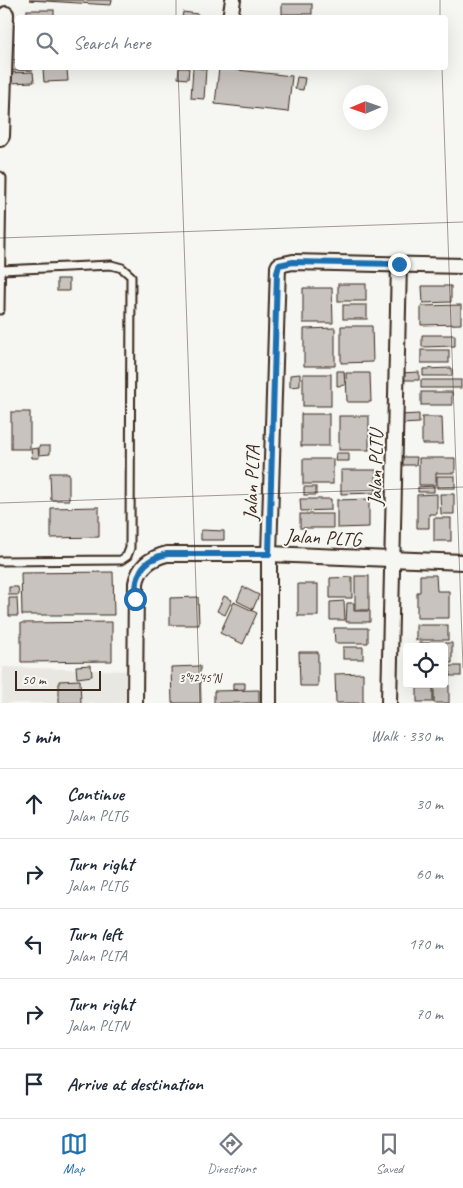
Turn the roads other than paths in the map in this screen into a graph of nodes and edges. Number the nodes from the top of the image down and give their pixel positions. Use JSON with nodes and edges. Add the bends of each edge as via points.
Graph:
{"nodes":[{"id":1,"x":233,"y":0,"type":"edge"},
{"id":2,"x":6,"y":14,"type":"dead end"},
{"id":3,"x":230,"y":15,"type":"edge"},
{"id":4,"x":0,"y":139,"type":"edge"},
{"id":5,"x":0,"y":176,"type":"edge"},
{"id":6,"x":399,"y":264,"type":"junction"},
{"id":7,"x":463,"y":266,"type":"edge"},
{"id":8,"x":1,"y":270,"type":"edge"},
{"id":9,"x":0,"y":310,"type":"edge"},
{"id":10,"x":269,"y":554,"type":"junction"},
{"id":11,"x":393,"y":560,"type":"junction"},
{"id":12,"x":0,"y":561,"type":"edge"},
{"id":13,"x":463,"y":562,"type":"edge"},
{"id":14,"x":135,"y":703,"type":"edge"},
{"id":15,"x":269,"y":703,"type":"edge"},
{"id":16,"x":389,"y":703,"type":"edge"}],
"edges":[{"from":1,"to":3,"type":"street"},
{"from":2,"to":4,"type":"street"},
{"from":5,"to":8,"type":"lane"},
{"from":6,"to":7,"type":"street"},
{"from":6,"to":10,"type":"street","name":"Jalan PLTA","via":[[293,262],[279,265]]},
{"from":6,"to":11,"type":"street","name":"Jalan PLTU"},
{"from":8,"to":9,"type":"lane"},
{"from":8,"to":12,"type":"lane","via":[[111,264],[131,276],[128,556],[122,560]]},
{"from":10,"to":11,"type":"street","name":"Jalan PLTG"},
{"from":10,"to":14,"type":"street","name":"Jalan PLTG","via":[[167,554],[152,559],[141,568],[136,583]]},
{"from":10,"to":15,"type":"street","name":"Jalan PLTA"},
{"from":11,"to":13,"type":"street","name":"Jalan PLTG"},
{"from":11,"to":16,"type":"street","name":"Jalan PLTU"}]}
